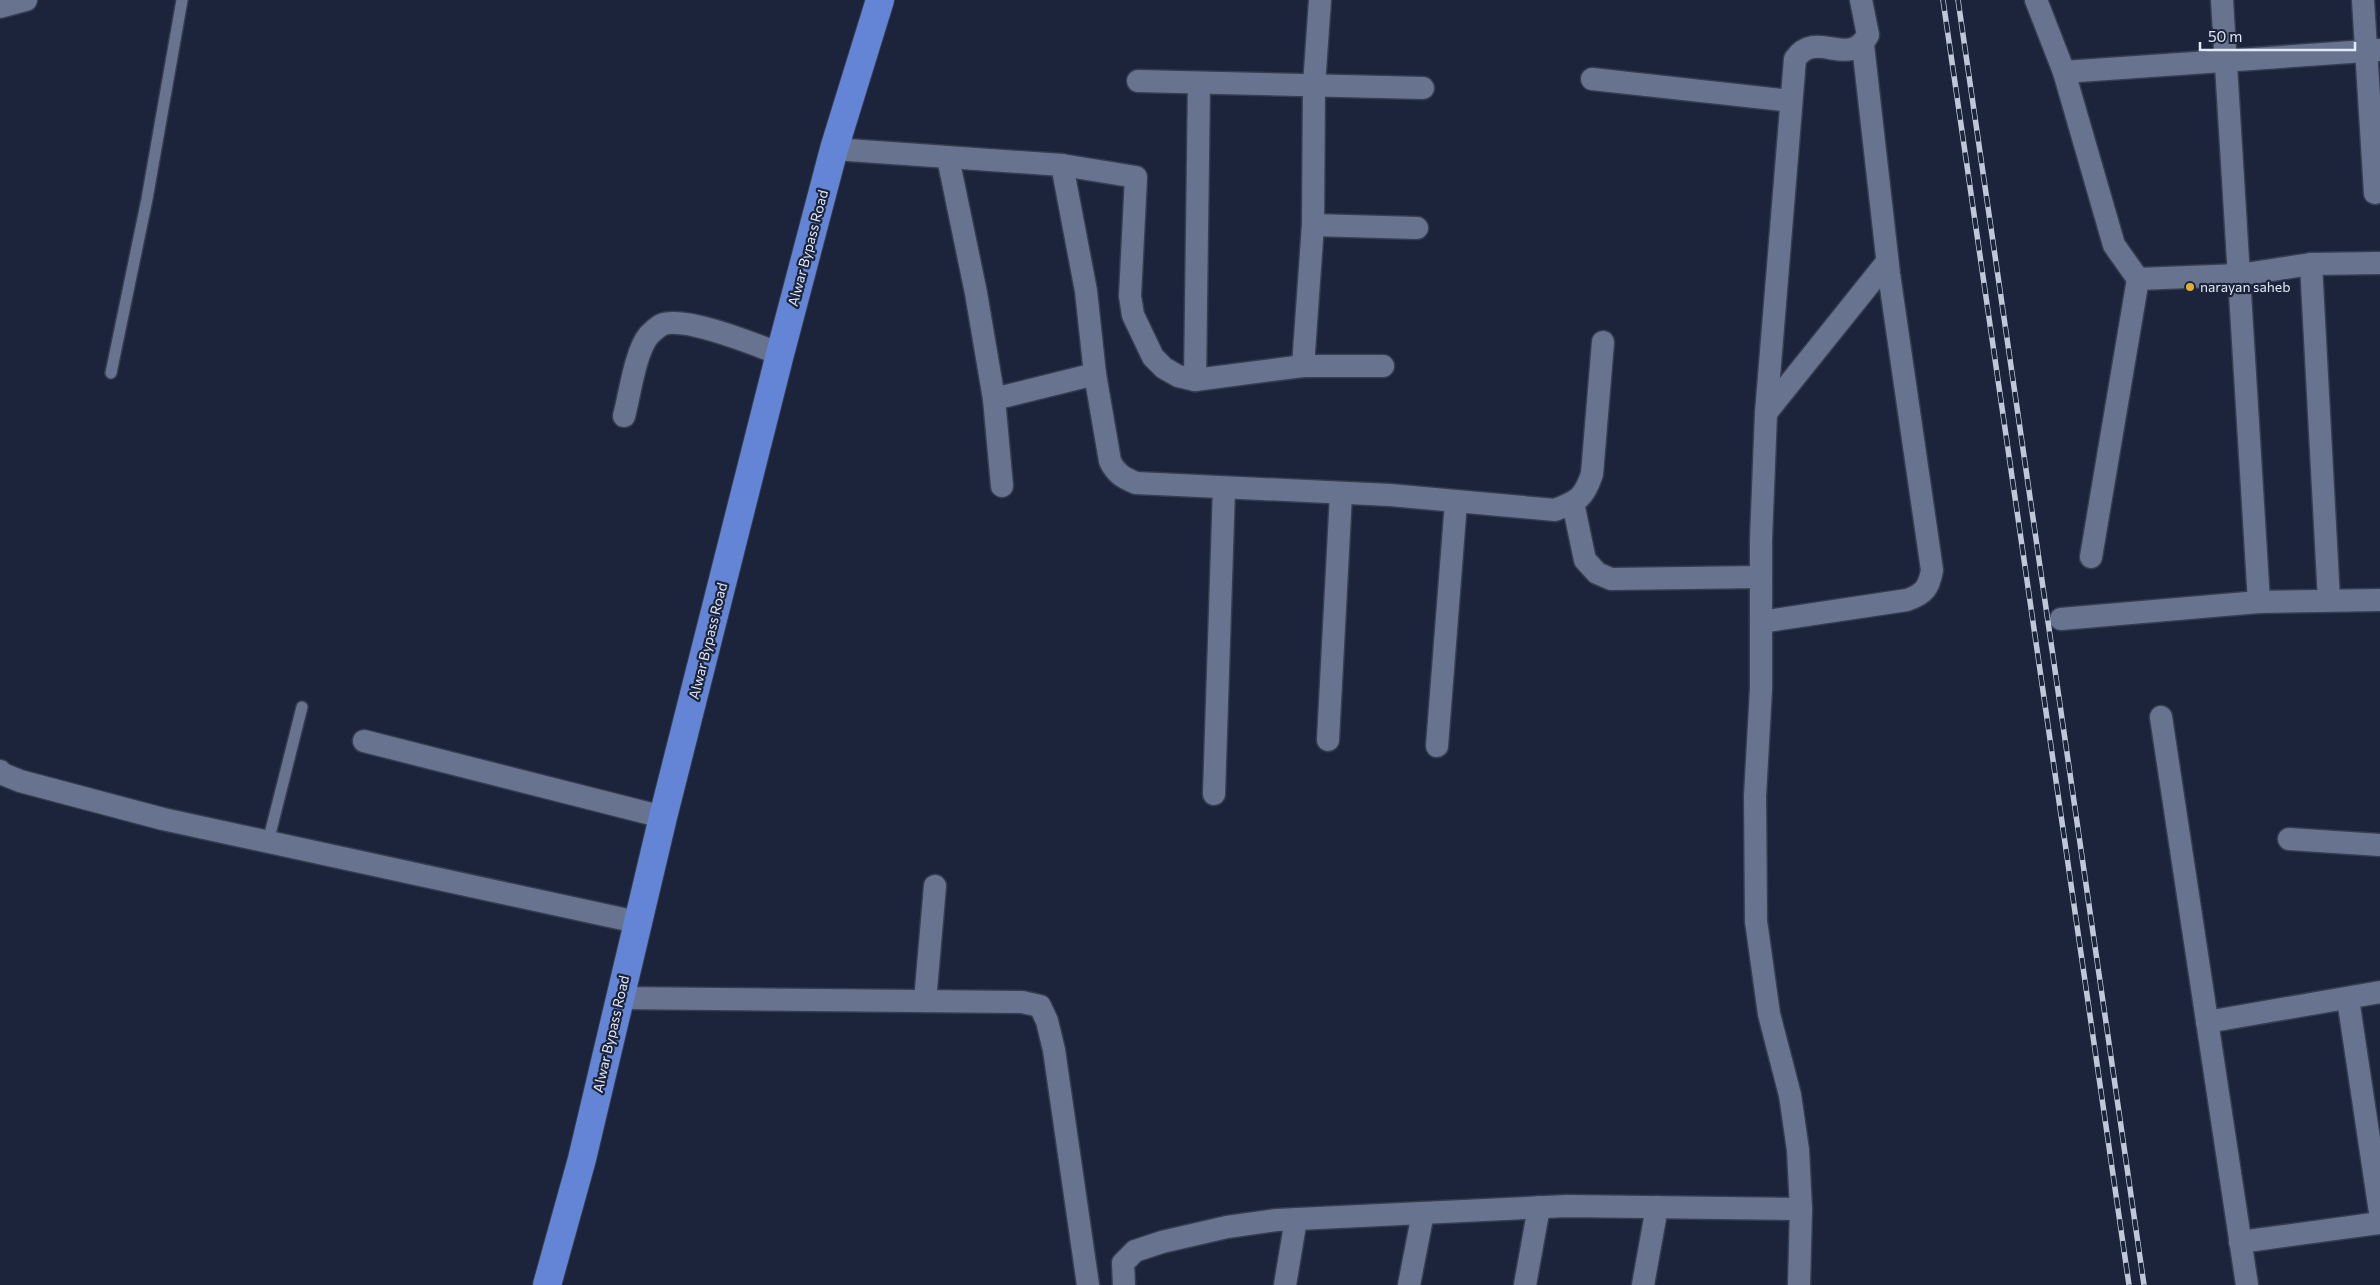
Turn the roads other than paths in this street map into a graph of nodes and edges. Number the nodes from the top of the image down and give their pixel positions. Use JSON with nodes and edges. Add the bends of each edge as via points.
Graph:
{"nodes":[{"id":1,"x":26,"y":0,"type":"edge"},
{"id":2,"x":182,"y":0,"type":"edge"},
{"id":3,"x":880,"y":0,"type":"edge"},
{"id":4,"x":1320,"y":0,"type":"edge"},
{"id":5,"x":1861,"y":0,"type":"edge"},
{"id":6,"x":2036,"y":0,"type":"edge"},
{"id":7,"x":2222,"y":0,"type":"edge"},
{"id":8,"x":2363,"y":0,"type":"edge"},
{"id":9,"x":0,"y":7,"type":"edge"},
{"id":10,"x":1863,"y":45,"type":"junction"},
{"id":11,"x":2372,"y":50,"type":"edge"},
{"id":12,"x":2226,"y":59,"type":"junction"},
{"id":13,"x":2064,"y":72,"type":"junction"},
{"id":14,"x":1592,"y":79,"type":"dead end"},
{"id":15,"x":1138,"y":82,"type":"dead end"},
{"id":16,"x":1199,"y":83,"type":"junction"},
{"id":17,"x":1314,"y":85,"type":"junction"},
{"id":18,"x":1423,"y":88,"type":"dead end"},
{"id":19,"x":1791,"y":101,"type":"junction"},
{"id":20,"x":834,"y":148,"type":"junction"},
{"id":21,"x":948,"y":158,"type":"junction"},
{"id":22,"x":1062,"y":165,"type":"junction"},
{"id":23,"x":2375,"y":193,"type":"dead end"},
{"id":24,"x":1313,"y":225,"type":"junction"},
{"id":25,"x":1416,"y":228,"type":"dead end"},
{"id":26,"x":1887,"y":262,"type":"junction"},
{"id":27,"x":2380,"y":263,"type":"edge"},
{"id":28,"x":2311,"y":264,"type":"junction"},
{"id":29,"x":2239,"y":275,"type":"junction"},
{"id":30,"x":2138,"y":279,"type":"junction"},
{"id":31,"x":1603,"y":342,"type":"dead end"},
{"id":32,"x":780,"y":354,"type":"junction"},
{"id":33,"x":1303,"y":366,"type":"junction"},
{"id":34,"x":1383,"y":366,"type":"dead end"},
{"id":35,"x":111,"y":373,"type":"dead end"},
{"id":36,"x":1095,"y":374,"type":"junction"},
{"id":37,"x":1196,"y":380,"type":"junction"},
{"id":38,"x":994,"y":399,"type":"junction"},
{"id":39,"x":1766,"y":413,"type":"junction"},
{"id":40,"x":624,"y":416,"type":"dead end"},
{"id":41,"x":1002,"y":486,"type":"dead end"},
{"id":42,"x":1224,"y":488,"type":"junction"},
{"id":43,"x":1341,"y":494,"type":"junction"},
{"id":44,"x":1456,"y":502,"type":"junction"},
{"id":45,"x":1573,"y":503,"type":"junction"},
{"id":46,"x":2091,"y":557,"type":"dead end"},
{"id":47,"x":1761,"y":578,"type":"junction"},
{"id":48,"x":2329,"y":600,"type":"junction"},
{"id":49,"x":2380,"y":600,"type":"edge"},
{"id":50,"x":2258,"y":602,"type":"junction"},
{"id":51,"x":2061,"y":619,"type":"dead end"},
{"id":52,"x":1761,"y":622,"type":"junction"},
{"id":53,"x":302,"y":706,"type":"dead end"},
{"id":54,"x":2161,"y":717,"type":"dead end"},
{"id":55,"x":1328,"y":740,"type":"dead end"},
{"id":56,"x":364,"y":741,"type":"dead end"},
{"id":57,"x":1437,"y":746,"type":"dead end"},
{"id":58,"x":0,"y":770,"type":"edge"},
{"id":59,"x":1214,"y":794,"type":"dead end"},
{"id":60,"x":663,"y":817,"type":"junction"},
{"id":61,"x":2289,"y":839,"type":"dead end"},
{"id":62,"x":268,"y":842,"type":"junction"},
{"id":63,"x":2380,"y":845,"type":"edge"},
{"id":64,"x":935,"y":886,"type":"dead end"},
{"id":65,"x":637,"y":922,"type":"junction"},
{"id":66,"x":2380,"y":992,"type":"edge"},
{"id":67,"x":620,"y":998,"type":"junction"},
{"id":68,"x":2348,"y":999,"type":"junction"},
{"id":69,"x":925,"y":1001,"type":"junction"},
{"id":70,"x":2207,"y":1022,"type":"junction"},
{"id":71,"x":1539,"y":1207,"type":"junction"},
{"id":72,"x":1657,"y":1207,"type":"junction"},
{"id":73,"x":1801,"y":1209,"type":"junction"},
{"id":74,"x":2380,"y":1212,"type":"edge"},
{"id":75,"x":1423,"y":1213,"type":"junction"},
{"id":76,"x":1296,"y":1219,"type":"junction"},
{"id":77,"x":2380,"y":1223,"type":"edge"},
{"id":78,"x":2240,"y":1242,"type":"junction"},
{"id":79,"x":547,"y":1285,"type":"edge"},
{"id":80,"x":1088,"y":1285,"type":"edge"},
{"id":81,"x":1124,"y":1285,"type":"edge"},
{"id":82,"x":1285,"y":1285,"type":"edge"},
{"id":83,"x":1409,"y":1285,"type":"edge"},
{"id":84,"x":1525,"y":1285,"type":"edge"},
{"id":85,"x":1643,"y":1285,"type":"edge"},
{"id":86,"x":1799,"y":1285,"type":"edge"},
{"id":87,"x":2247,"y":1285,"type":"edge"}],
"edges":[{"from":1,"to":9,"type":"street"},
{"from":2,"to":35,"type":"lane","via":[[147,199]]},
{"from":3,"to":20,"type":"highway","name":"Alwar Bypass Road"},
{"from":4,"to":17,"type":"street"},
{"from":5,"to":10,"type":"street","via":[[1868,35]]},
{"from":6,"to":13,"type":"street"},
{"from":7,"to":12,"type":"street"},
{"from":8,"to":11,"type":"street"},
{"from":10,"to":19,"type":"street","via":[[1852,51],[1812,47],[1802,50],[1795,59]]},
{"from":10,"to":26,"type":"street"},
{"from":11,"to":12,"type":"street"},
{"from":11,"to":23,"type":"street"},
{"from":12,"to":13,"type":"street"},
{"from":12,"to":29,"type":"street"},
{"from":13,"to":30,"type":"street","via":[[2114,245]]},
{"from":14,"to":19,"type":"street"},
{"from":15,"to":16,"type":"street"},
{"from":16,"to":17,"type":"street"},
{"from":16,"to":37,"type":"street"},
{"from":17,"to":18,"type":"street"},
{"from":17,"to":24,"type":"street"},
{"from":19,"to":39,"type":"street"},
{"from":20,"to":21,"type":"street"},
{"from":20,"to":32,"type":"highway","name":"Alwar Bypass Road"},
{"from":21,"to":22,"type":"street"},
{"from":21,"to":38,"type":"street"},
{"from":22,"to":36,"type":"street","via":[[1086,291]]},
{"from":22,"to":37,"type":"street","via":[[1136,177],[1130,296],[1133,315],[1158,363],[1178,376]]},
{"from":24,"to":25,"type":"street"},
{"from":24,"to":33,"type":"street"},
{"from":26,"to":39,"type":"street"},
{"from":26,"to":52,"type":"street","via":[[1931,548],[1929,586],[1922,595],[1907,600]]},
{"from":27,"to":28,"type":"street"},
{"from":28,"to":29,"type":"street"},
{"from":28,"to":48,"type":"street"},
{"from":29,"to":30,"type":"street"},
{"from":29,"to":50,"type":"street"},
{"from":30,"to":46,"type":"street"},
{"from":31,"to":45,"type":"street","via":[[1592,474],[1585,493]]},
{"from":32,"to":40,"type":"street","via":[[709,329],[678,323],[662,325],[649,335],[642,348]]},
{"from":32,"to":60,"type":"highway","name":"Alwar Bypass Road"},
{"from":33,"to":34,"type":"street"},
{"from":33,"to":37,"type":"street"},
{"from":36,"to":38,"type":"street"},
{"from":36,"to":42,"type":"street","via":[[1114,470],[1136,483]]},
{"from":38,"to":41,"type":"street"},
{"from":39,"to":47,"type":"street"},
{"from":42,"to":43,"type":"street"},
{"from":42,"to":59,"type":"street"},
{"from":43,"to":44,"type":"street"},
{"from":43,"to":55,"type":"street"},
{"from":44,"to":45,"type":"street","via":[[1555,510]]},
{"from":44,"to":57,"type":"street"},
{"from":45,"to":47,"type":"street","via":[[1585,560],[1597,573],[1611,580]]},
{"from":47,"to":52,"type":"street"},
{"from":48,"to":49,"type":"street"},
{"from":48,"to":50,"type":"street"},
{"from":50,"to":51,"type":"street"},
{"from":52,"to":73,"type":"street","via":[[1755,796],[1756,922],[1769,1014],[1793,1113]]},
{"from":53,"to":62,"type":"lane"},
{"from":54,"to":70,"type":"street"},
{"from":56,"to":60,"type":"street"},
{"from":58,"to":62,"type":"street","via":[[20,781],[116,807]]},
{"from":60,"to":65,"type":"highway","name":"Alwar Bypass Road"},
{"from":61,"to":63,"type":"street"},
{"from":62,"to":65,"type":"street"},
{"from":64,"to":69,"type":"street"},
{"from":65,"to":67,"type":"highway","name":"Alwar Bypass Road"},
{"from":66,"to":68,"type":"street"},
{"from":67,"to":69,"type":"street"},
{"from":67,"to":79,"type":"highway","name":"Alwar Bypass Road","via":[[582,1159]]},
{"from":68,"to":70,"type":"street"},
{"from":68,"to":74,"type":"street"},
{"from":69,"to":80,"type":"street","via":[[1022,1002],[1040,1006],[1054,1050]]},
{"from":70,"to":78,"type":"street"},
{"from":71,"to":72,"type":"street"},
{"from":71,"to":75,"type":"street"},
{"from":71,"to":84,"type":"street"},
{"from":72,"to":73,"type":"street"},
{"from":72,"to":85,"type":"street"},
{"from":73,"to":86,"type":"street"},
{"from":75,"to":76,"type":"street"},
{"from":75,"to":83,"type":"street"},
{"from":76,"to":81,"type":"street","via":[[1227,1227],[1135,1251],[1122,1263]]},
{"from":76,"to":82,"type":"street"},
{"from":77,"to":78,"type":"street"},
{"from":78,"to":87,"type":"street"}]}
